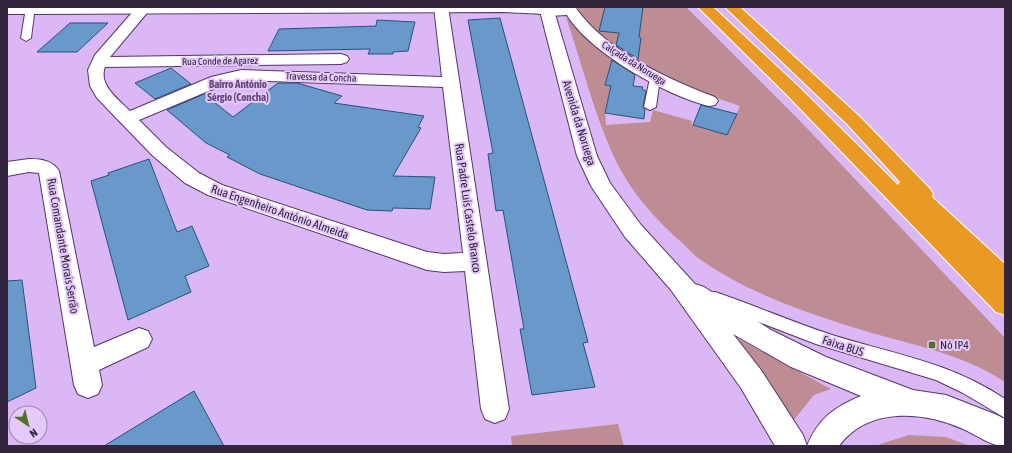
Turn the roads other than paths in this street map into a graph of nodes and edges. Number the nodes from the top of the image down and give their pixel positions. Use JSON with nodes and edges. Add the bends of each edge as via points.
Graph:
{"nodes":[{"id":1,"x":705,"y":7,"type":"edge"},
{"id":2,"x":718,"y":7,"type":"edge"},
{"id":3,"x":732,"y":7,"type":"edge"},
{"id":4,"x":441,"y":8,"type":"edge"},
{"id":5,"x":31,"y":9,"type":"edge"},
{"id":6,"x":144,"y":9,"type":"edge"},
{"id":7,"x":542,"y":9,"type":"edge"},
{"id":8,"x":570,"y":9,"type":"edge"},
{"id":9,"x":7,"y":11,"type":"edge"},
{"id":10,"x":26,"y":38,"type":"dead end"},
{"id":11,"x":341,"y":59,"type":"dead end"},
{"id":12,"x":99,"y":62,"type":"junction"},
{"id":13,"x":655,"y":78,"type":"junction"},
{"id":14,"x":451,"y":82,"type":"junction"},
{"id":15,"x":709,"y":101,"type":"dead end"},
{"id":16,"x":650,"y":107,"type":"dead end"},
{"id":17,"x":128,"y":119,"type":"junction"},
{"id":18,"x":7,"y":169,"type":"edge"},
{"id":19,"x":943,"y":241,"type":"junction"},
{"id":20,"x":971,"y":245,"type":"junction"},
{"id":21,"x":475,"y":262,"type":"junction"},
{"id":22,"x":1005,"y":279,"type":"edge"},
{"id":23,"x":680,"y":283,"type":"junction"},
{"id":24,"x":1005,"y":305,"type":"edge"},
{"id":25,"x":1005,"y":310,"type":"edge"},
{"id":26,"x":139,"y":339,"type":"dead end"},
{"id":27,"x":912,"y":403,"type":"junction"},
{"id":28,"x":495,"y":409,"type":"dead end"},
{"id":29,"x":1005,"y":409,"type":"edge"},
{"id":30,"x":1005,"y":435,"type":"edge"},
{"id":31,"x":792,"y":446,"type":"edge"},
{"id":32,"x":822,"y":446,"type":"edge"}],
"edges":[{"from":1,"to":19,"type":"highway"},
{"from":2,"to":20,"type":"highway"},
{"from":3,"to":20,"type":"highway","via":[[854,121]]},
{"from":4,"to":6,"type":"lane"},
{"from":4,"to":7,"type":"lane"},
{"from":4,"to":14,"type":"street","name":"Rua Padre Luís Castelo Branco"},
{"from":5,"to":6,"type":"lane"},
{"from":5,"to":9,"type":"lane"},
{"from":5,"to":10,"type":"lane"},
{"from":6,"to":12,"type":"street"},
{"from":7,"to":8,"type":"street","name":"Calçada da Noruega"},
{"from":7,"to":23,"type":"street","name":"Avenida da Noruega","via":[[594,172],[625,222]]},
{"from":8,"to":13,"type":"street","name":"Calçada da Noruega","via":[[592,36]]},
{"from":11,"to":12,"type":"street","name":"Rua Conde de Agarez"},
{"from":12,"to":17,"type":"street","name":"Rua Engenheiro António Almeida","via":[[96,74],[98,86]]},
{"from":13,"to":15,"type":"street","name":"Calçada da Noruega"},
{"from":13,"to":16,"type":"lane"},
{"from":14,"to":17,"type":"street","name":"Travessa da Concha","via":[[236,75]]},
{"from":14,"to":21,"type":"street","name":"Rua Padre Luís Castelo Branco"},
{"from":17,"to":21,"type":"street","name":"Rua Engenheiro António Almeida","via":[[165,157],[192,178],[215,190],[427,261],[444,264]]},
{"from":18,"to":26,"type":"street","name":"Rua Comandante Morais Serrão","via":[[40,166],[49,172],[86,375]]},
{"from":19,"to":24,"type":"highway"},
{"from":19,"to":25,"type":"highway"},
{"from":20,"to":22,"type":"highway"},
{"from":21,"to":28,"type":"street","name":"Rua Padre Luís Castelo Branco"},
{"from":23,"to":27,"type":"street","via":[[724,315],[786,352]]},
{"from":23,"to":29,"type":"lane","name":"Faixa BUS","via":[[796,330],[856,350],[931,370],[976,390]]},
{"from":23,"to":31,"type":"street","via":[[755,385]]},
{"from":27,"to":30,"type":"street","via":[[939,407],[968,417]]},
{"from":27,"to":32,"type":"street","via":[[890,403],[852,414],[836,426]]}]}
